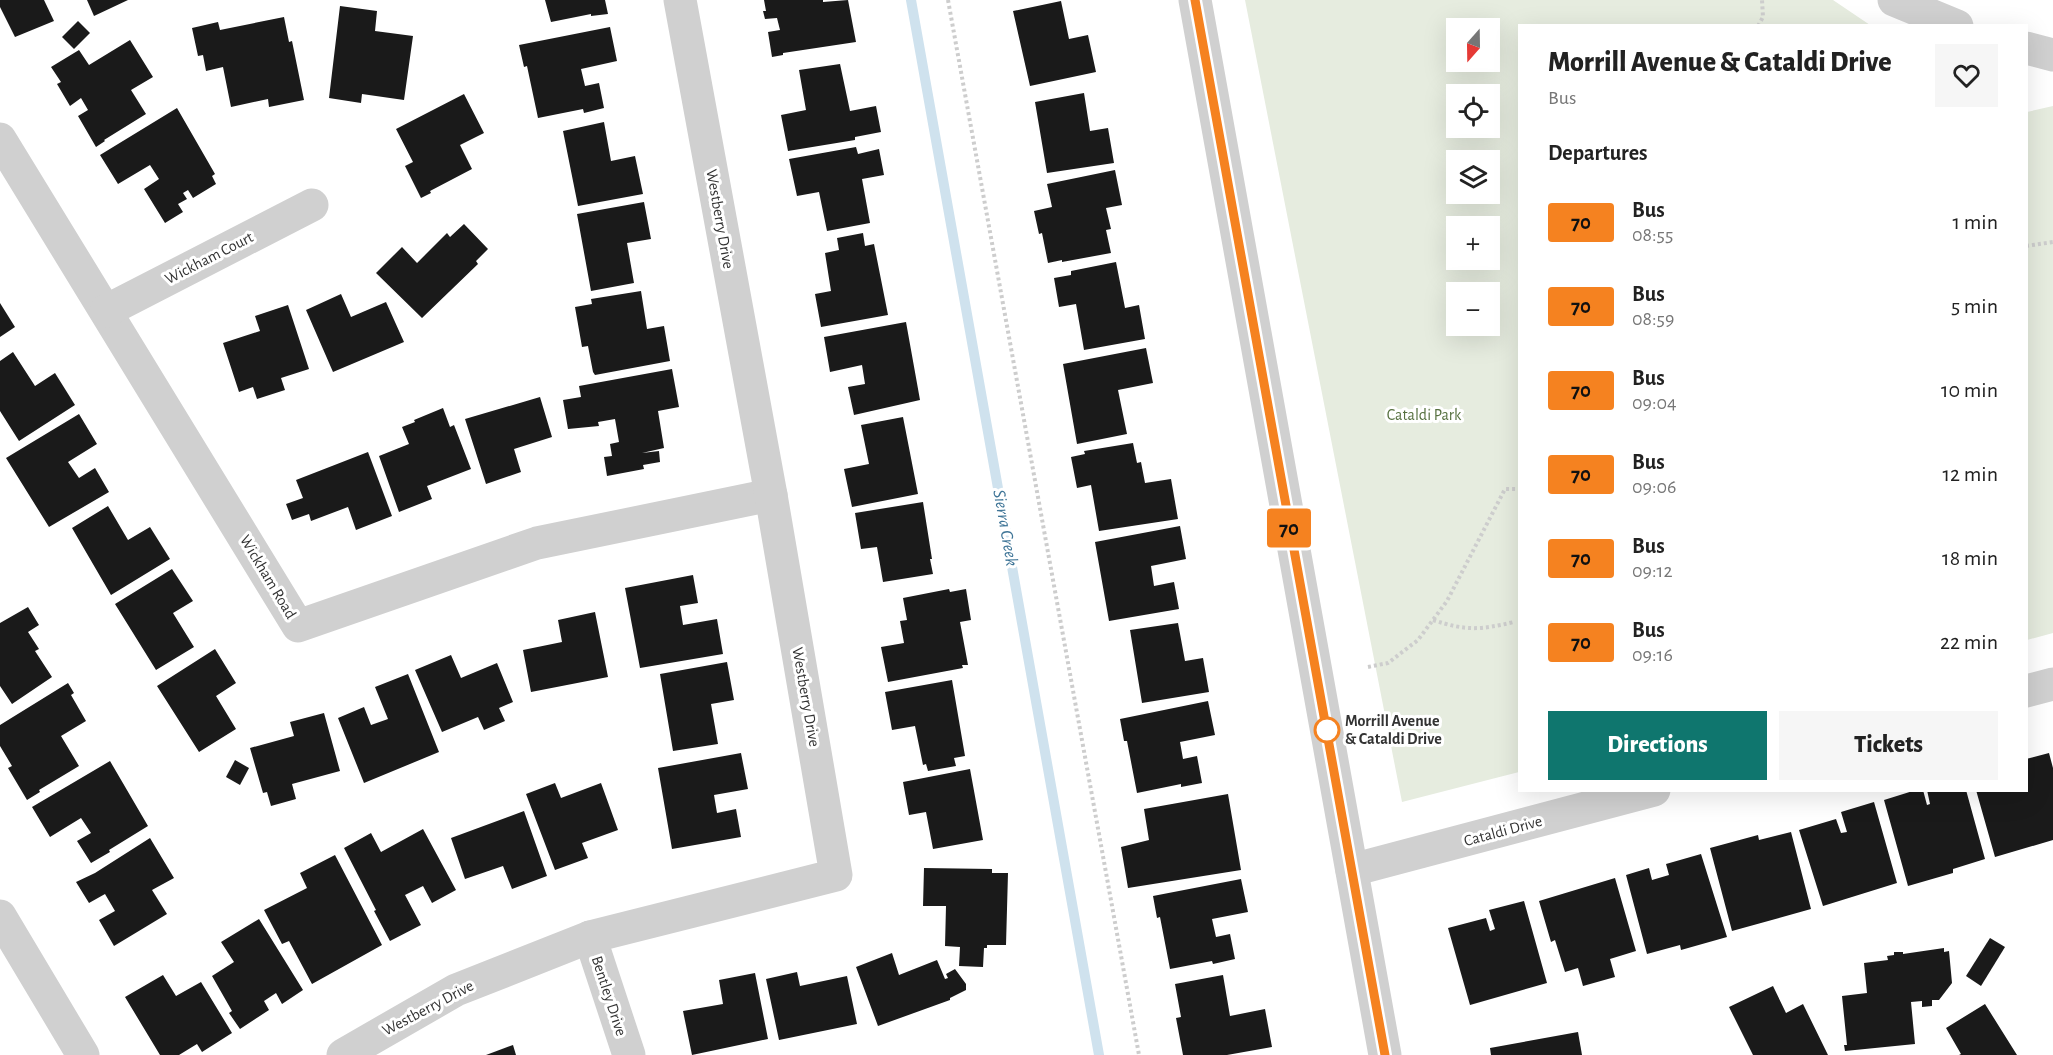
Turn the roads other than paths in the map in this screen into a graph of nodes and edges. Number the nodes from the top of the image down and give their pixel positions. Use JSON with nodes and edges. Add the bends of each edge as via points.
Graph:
{"nodes":[{"id":1,"x":680,"y":0,"type":"edge"},
{"id":2,"x":1195,"y":0,"type":"edge"},
{"id":3,"x":1894,"y":0,"type":"edge"},
{"id":4,"x":1952,"y":24,"type":"edge"},
{"id":5,"x":2028,"y":49,"type":"edge"},
{"id":6,"x":2053,"y":55,"type":"edge"},
{"id":7,"x":0,"y":139,"type":"edge"},
{"id":8,"x":312,"y":205,"type":"dead end"},
{"id":9,"x":106,"y":311,"type":"junction"},
{"id":10,"x":771,"y":495,"type":"junction"},
{"id":11,"x":2053,"y":684,"type":"edge"},
{"id":12,"x":2028,"y":690,"type":"edge"},
{"id":13,"x":1639,"y":792,"type":"edge"},
{"id":14,"x":1581,"y":800,"type":"edge"},
{"id":15,"x":1352,"y":870,"type":"junction"},
{"id":16,"x":0,"y":916,"type":"edge"},
{"id":17,"x":590,"y":937,"type":"junction"},
{"id":18,"x":83,"y":1055,"type":"edge"},
{"id":19,"x":343,"y":1055,"type":"edge"},
{"id":20,"x":629,"y":1055,"type":"edge"},
{"id":21,"x":1385,"y":1055,"type":"edge"}],
"edges":[{"from":1,"to":10,"type":"street","name":"Westberry Drive"},
{"from":2,"to":15,"type":"street"},
{"from":3,"to":4,"type":"street"},
{"from":5,"to":6,"type":"street"},
{"from":7,"to":9,"type":"street","name":"Wickham Road"},
{"from":8,"to":9,"type":"street","name":"Wickham Court"},
{"from":9,"to":10,"type":"street","name":"Wickham Road","via":[[298,626],[537,543]]},
{"from":10,"to":17,"type":"street","name":"Westberry Drive","via":[[836,875]]},
{"from":11,"to":12,"type":"street"},
{"from":13,"to":14,"type":"street","name":"Cataldi Drive"},
{"from":14,"to":15,"type":"street","name":"Cataldi Drive"},
{"from":15,"to":21,"type":"street"},
{"from":16,"to":18,"type":"street"},
{"from":17,"to":19,"type":"street","name":"Westberry Drive","via":[[456,990]]},
{"from":17,"to":20,"type":"street","name":"Bentley Drive"}]}
